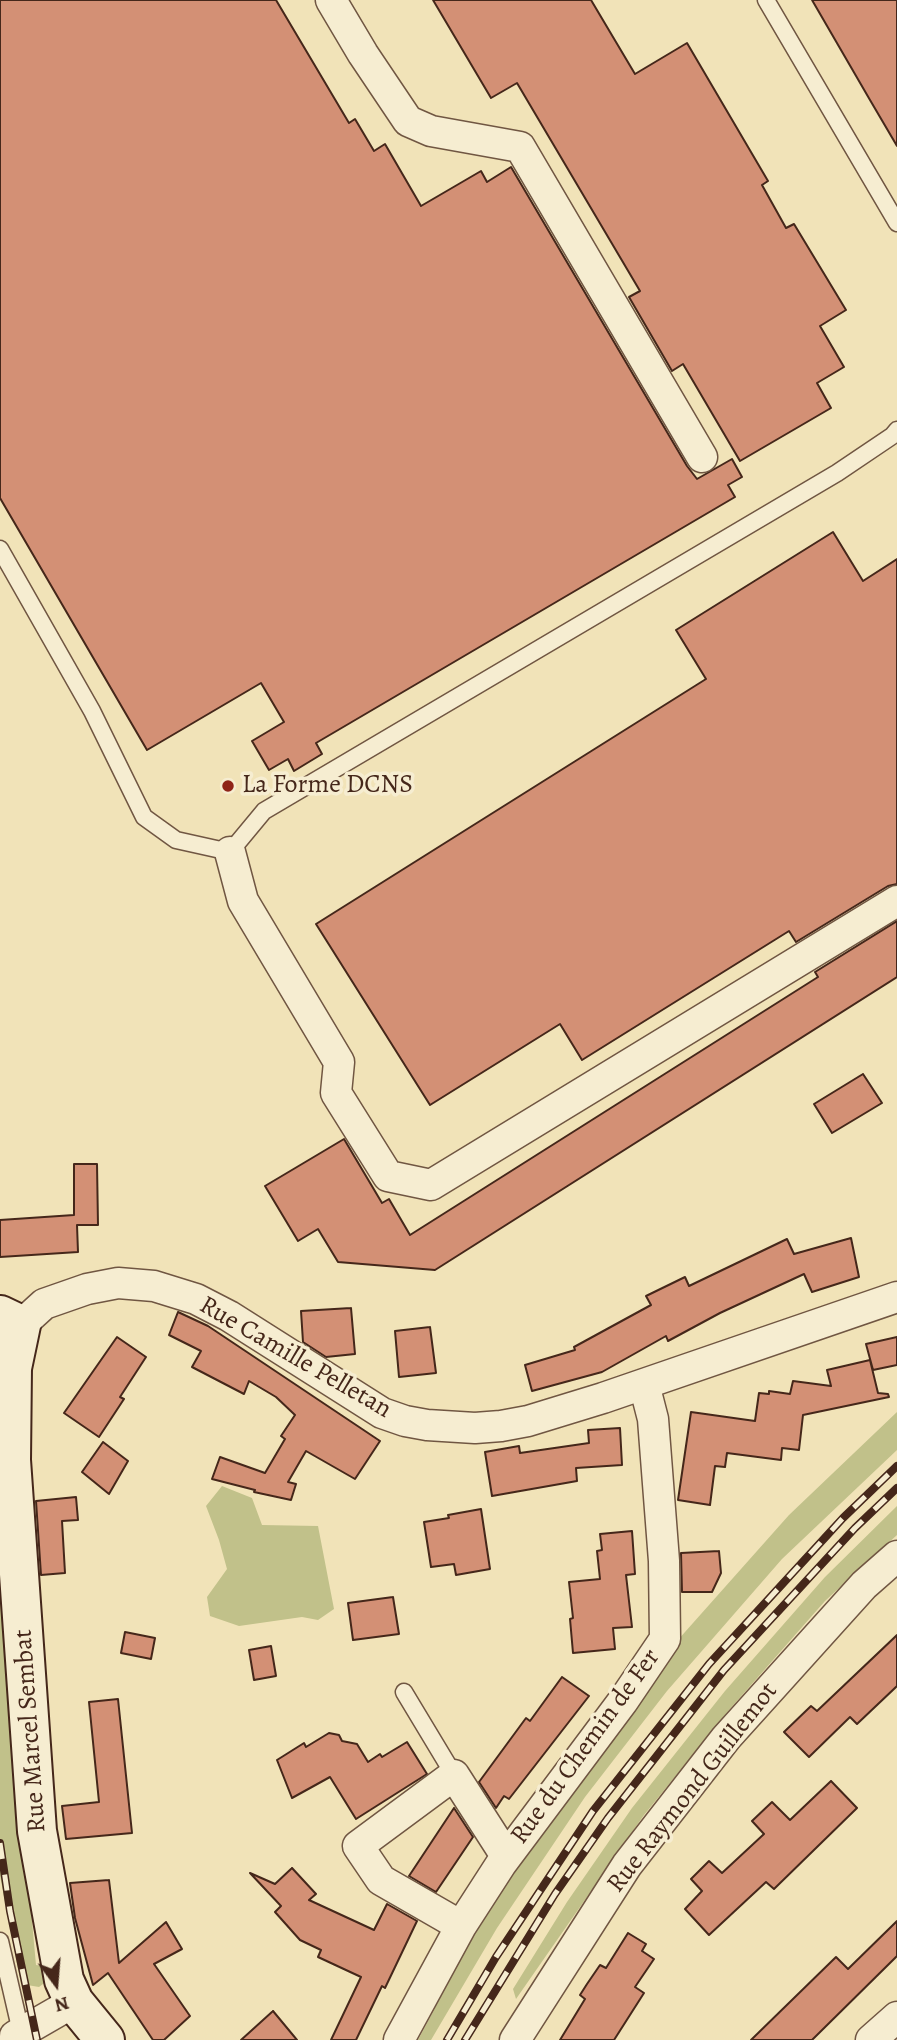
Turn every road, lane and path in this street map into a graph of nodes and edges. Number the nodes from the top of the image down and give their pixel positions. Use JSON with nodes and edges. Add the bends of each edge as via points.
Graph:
{"nodes":[{"id":1,"x":331,"y":0,"type":"edge"},
{"id":2,"x":766,"y":0,"type":"edge"},
{"id":3,"x":897,"y":223,"type":"edge"},
{"id":4,"x":897,"y":430,"type":"edge"},
{"id":5,"x":702,"y":457,"type":"dead end"},
{"id":6,"x":0,"y":549,"type":"edge"},
{"id":7,"x":230,"y":852,"type":"junction"},
{"id":8,"x":897,"y":901,"type":"edge"},
{"id":9,"x":897,"y":1297,"type":"edge"},
{"id":10,"x":10,"y":1320,"type":"edge"},
{"id":11,"x":644,"y":1384,"type":"junction"},
{"id":12,"x":897,"y":1556,"type":"edge"},
{"id":13,"x":404,"y":1692,"type":"dead end"},
{"id":14,"x":454,"y":1776,"type":"junction"},
{"id":15,"x":506,"y":1856,"type":"junction"},
{"id":16,"x":461,"y":1926,"type":"junction"},
{"id":17,"x":0,"y":1941,"type":"edge"},
{"id":18,"x":74,"y":2002,"type":"junction"},
{"id":19,"x":897,"y":2017,"type":"edge"},
{"id":20,"x":18,"y":2036,"type":"edge"},
{"id":21,"x":105,"y":2040,"type":"edge"},
{"id":22,"x":399,"y":2040,"type":"edge"},
{"id":23,"x":515,"y":2040,"type":"edge"},
{"id":24,"x":872,"y":2040,"type":"edge"}],
"edges":[{"from":1,"to":5,"type":"street","via":[[408,121],[431,131],[520,147]]},
{"from":2,"to":3,"type":"lane"},
{"from":4,"to":7,"type":"lane","via":[[838,473],[264,811]]},
{"from":6,"to":7,"type":"lane","via":[[92,711],[144,817],[177,840]]},
{"from":7,"to":8,"type":"street","via":[[243,901],[339,1062],[336,1093],[388,1176],[431,1185]]},
{"from":9,"to":11,"type":"street","name":"Rue Camille Pelletan"},
{"from":10,"to":11,"type":"street","name":"Rue Camille Pelletan","via":[[87,1289],[118,1283],[154,1286],[229,1316],[382,1413],[427,1425],[475,1428],[528,1421]]},
{"from":10,"to":18,"type":"street","name":"Rue Marcel Sembat","via":[[11,1460],[37,1831],[64,1980]]},
{"from":11,"to":15,"type":"street","name":"Rue du Chemin de Fer","via":[[653,1419],[665,1639]]},
{"from":12,"to":23,"type":"street","name":"Rue Raymond Guillemot","via":[[864,1585],[726,1738],[627,1865]]},
{"from":13,"to":14,"type":"lane"},
{"from":14,"to":15,"type":"street"},
{"from":14,"to":16,"type":"street","via":[[358,1846],[381,1880]]},
{"from":15,"to":16,"type":"street","name":"Rue du Chemin de Fer"},
{"from":16,"to":22,"type":"street","name":"Rue du Chemin de Fer"},
{"from":17,"to":20,"type":"lane"},
{"from":18,"to":20,"type":"street"},
{"from":18,"to":21,"type":"street","name":"Rue Marcel Sembat"},
{"from":19,"to":24,"type":"street"}]}
